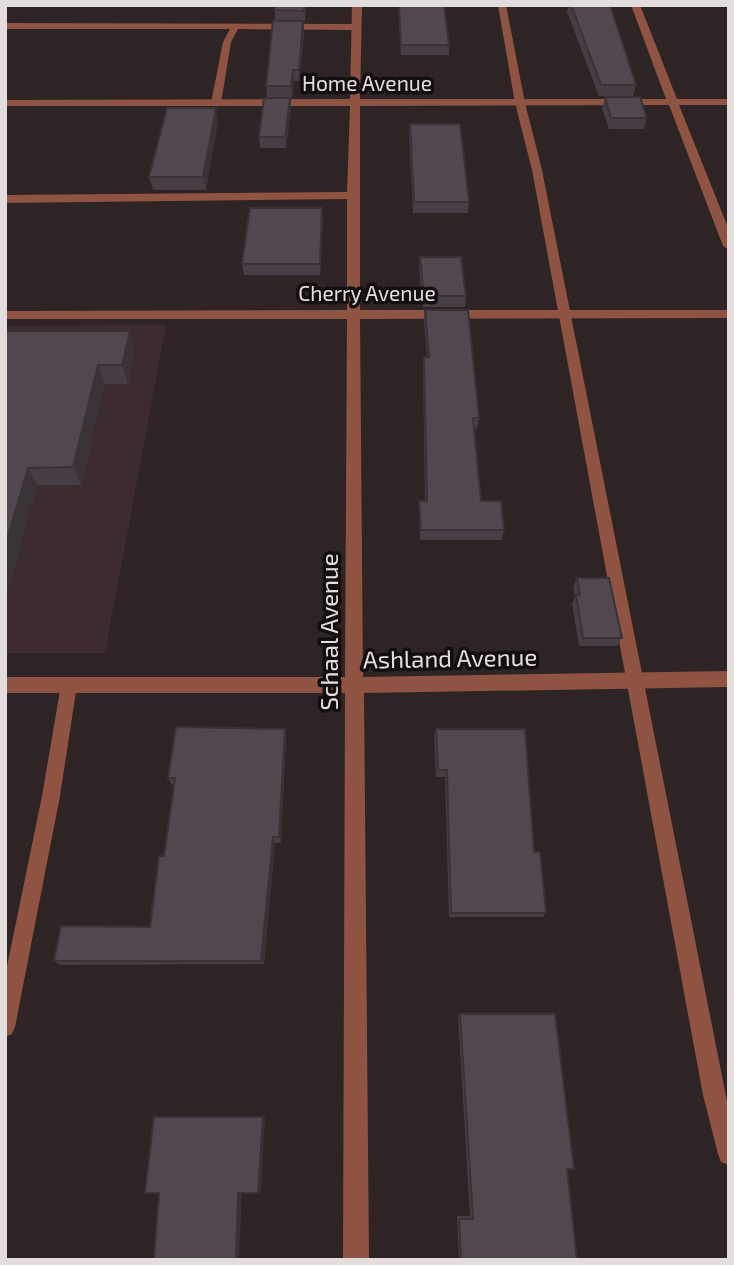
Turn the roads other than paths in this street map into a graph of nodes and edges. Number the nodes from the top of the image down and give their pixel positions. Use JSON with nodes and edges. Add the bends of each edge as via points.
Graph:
{"nodes":[{"id":1,"x":357,"y":5,"type":"edge"},
{"id":2,"x":502,"y":5,"type":"edge"},
{"id":3,"x":635,"y":5,"type":"edge"},
{"id":4,"x":5,"y":26,"type":"edge"},
{"id":5,"x":236,"y":26,"type":"junction"},
{"id":6,"x":357,"y":27,"type":"junction"},
{"id":7,"x":729,"y":102,"type":"edge"},
{"id":8,"x":5,"y":103,"type":"edge"},
{"id":9,"x":216,"y":103,"type":"junction"},
{"id":10,"x":357,"y":103,"type":"junction"},
{"id":11,"x":520,"y":103,"type":"junction"},
{"id":12,"x":675,"y":103,"type":"junction"},
{"id":13,"x":354,"y":195,"type":"junction"},
{"id":14,"x":5,"y":199,"type":"edge"},
{"id":15,"x":729,"y":246,"type":"edge"},
{"id":16,"x":729,"y":314,"type":"edge"},
{"id":17,"x":5,"y":315,"type":"edge"},
{"id":18,"x":564,"y":315,"type":"junction"},
{"id":19,"x":355,"y":316,"type":"junction"},
{"id":20,"x":635,"y":679,"type":"junction"},
{"id":21,"x":729,"y":679,"type":"edge"},
{"id":22,"x":5,"y":685,"type":"edge"},
{"id":23,"x":69,"y":685,"type":"junction"},
{"id":24,"x":355,"y":685,"type":"junction"},
{"id":25,"x":9,"y":996,"type":"edge"},
{"id":26,"x":5,"y":1027,"type":"edge"},
{"id":27,"x":729,"y":1154,"type":"edge"},
{"id":28,"x":356,"y":1260,"type":"edge"}],
"edges":[{"from":1,"to":6,"type":"street","name":"Schaal Avenue"},
{"from":2,"to":11,"type":"lane"},
{"from":3,"to":12,"type":"street"},
{"from":4,"to":5,"type":"lane"},
{"from":5,"to":6,"type":"lane"},
{"from":5,"to":9,"type":"lane","via":[[227,42]]},
{"from":6,"to":10,"type":"street","name":"Schaal Avenue"},
{"from":7,"to":12,"type":"street","name":"Home Avenue"},
{"from":8,"to":9,"type":"street","name":"Home Avenue"},
{"from":9,"to":10,"type":"street","name":"Home Avenue"},
{"from":10,"to":11,"type":"street","name":"Home Avenue"},
{"from":10,"to":13,"type":"street","name":"Schaal Avenue"},
{"from":11,"to":12,"type":"street","name":"Home Avenue"},
{"from":11,"to":18,"type":"lane"},
{"from":12,"to":15,"type":"street"},
{"from":13,"to":14,"type":"street"},
{"from":13,"to":19,"type":"street","name":"Schaal Avenue"},
{"from":16,"to":18,"type":"street","name":"Cherry Avenue"},
{"from":17,"to":19,"type":"street","name":"Cherry Avenue"},
{"from":18,"to":19,"type":"street","name":"Cherry Avenue"},
{"from":18,"to":20,"type":"lane"},
{"from":19,"to":24,"type":"street","name":"Schaal Avenue"},
{"from":20,"to":21,"type":"street","name":"Ashland Avenue"},
{"from":20,"to":24,"type":"street","name":"Ashland Avenue"},
{"from":20,"to":27,"type":"lane"},
{"from":22,"to":23,"type":"street","name":"Ashland Avenue"},
{"from":23,"to":24,"type":"street","name":"Ashland Avenue"},
{"from":23,"to":25,"type":"lane"},
{"from":24,"to":28,"type":"street","name":"Schaal Avenue"},
{"from":25,"to":26,"type":"lane"}]}
